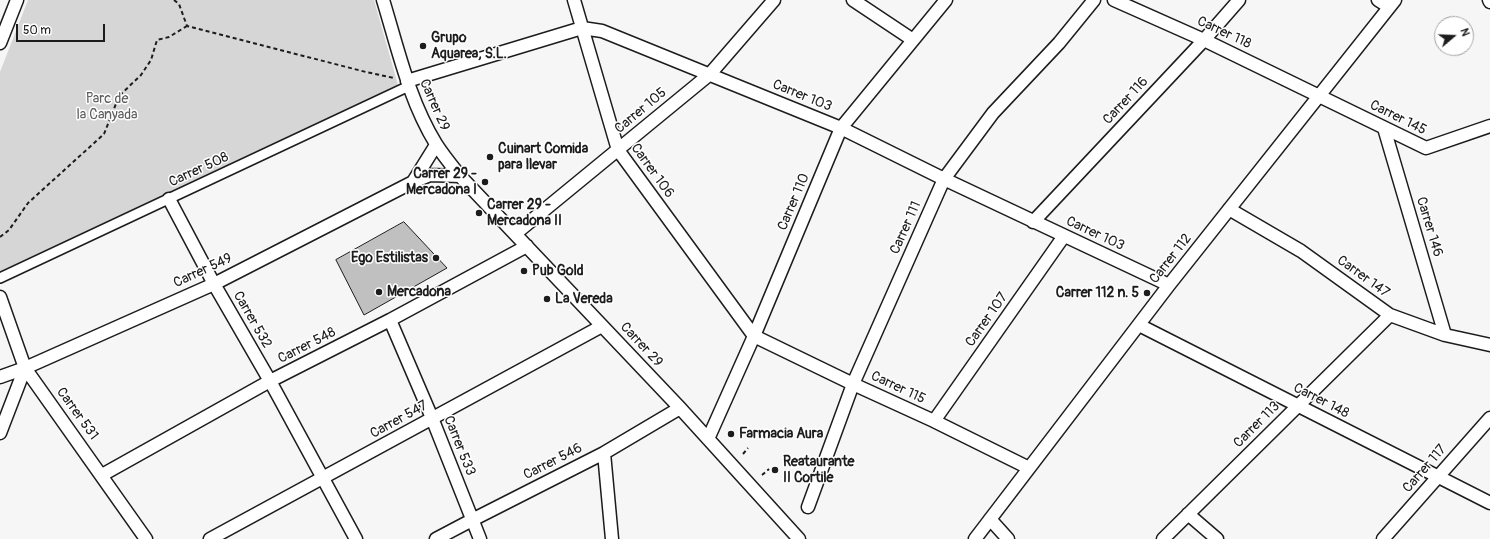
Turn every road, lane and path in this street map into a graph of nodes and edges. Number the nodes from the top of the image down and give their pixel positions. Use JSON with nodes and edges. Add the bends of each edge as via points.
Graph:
{"nodes":[{"id":1,"x":17,"y":0,"type":"edge"},
{"id":2,"x":174,"y":0,"type":"edge"},
{"id":3,"x":383,"y":0,"type":"edge"},
{"id":4,"x":574,"y":0,"type":"edge"},
{"id":5,"x":774,"y":0,"type":"edge"},
{"id":6,"x":853,"y":0,"type":"edge"},
{"id":7,"x":946,"y":0,"type":"edge"},
{"id":8,"x":1094,"y":0,"type":"edge"},
{"id":9,"x":1114,"y":0,"type":"edge"},
{"id":10,"x":1239,"y":0,"type":"edge"},
{"id":11,"x":1378,"y":0,"type":"edge"},
{"id":12,"x":1392,"y":4,"type":"edge"},
{"id":13,"x":187,"y":26,"type":"junction"},
{"id":14,"x":582,"y":28,"type":"junction"},
{"id":15,"x":913,"y":40,"type":"junction"},
{"id":16,"x":1204,"y":40,"type":"junction"},
{"id":17,"x":0,"y":43,"type":"edge"},
{"id":18,"x":710,"y":74,"type":"junction"},
{"id":19,"x":408,"y":83,"type":"junction"},
{"id":20,"x":1319,"y":96,"type":"junction"},
{"id":21,"x":1490,"y":126,"type":"edge"},
{"id":22,"x":841,"y":128,"type":"junction"},
{"id":23,"x":1384,"y":128,"type":"junction"},
{"id":24,"x":436,"y":145,"type":"junction"},
{"id":25,"x":618,"y":150,"type":"junction"},
{"id":26,"x":460,"y":176,"type":"junction"},
{"id":27,"x":944,"y":179,"type":"junction"},
{"id":28,"x":413,"y":182,"type":"junction"},
{"id":29,"x":170,"y":199,"type":"junction"},
{"id":30,"x":1229,"y":210,"type":"junction"},
{"id":31,"x":1033,"y":222,"type":"junction"},
{"id":32,"x":515,"y":234,"type":"junction"},
{"id":33,"x":1064,"y":236,"type":"junction"},
{"id":34,"x":0,"y":237,"type":"edge"},
{"id":35,"x":527,"y":246,"type":"junction"},
{"id":36,"x":0,"y":278,"type":"edge"},
{"id":37,"x":214,"y":284,"type":"junction"},
{"id":38,"x":1169,"y":285,"type":"junction"},
{"id":39,"x":0,"y":297,"type":"edge"},
{"id":40,"x":1390,"y":315,"type":"junction"},
{"id":41,"x":390,"y":320,"type":"junction"},
{"id":42,"x":1139,"y":325,"type":"junction"},
{"id":43,"x":602,"y":326,"type":"junction"},
{"id":44,"x":1445,"y":335,"type":"junction"},
{"id":45,"x":754,"y":336,"type":"junction"},
{"id":46,"x":1490,"y":345,"type":"edge"},
{"id":47,"x":25,"y":368,"type":"junction"},
{"id":48,"x":0,"y":377,"type":"edge"},
{"id":49,"x":270,"y":381,"type":"junction"},
{"id":50,"x":853,"y":384,"type":"junction"},
{"id":51,"x":1298,"y":406,"type":"junction"},
{"id":52,"x":680,"y":408,"type":"junction"},
{"id":53,"x":432,"y":418,"type":"junction"},
{"id":54,"x":1490,"y":418,"type":"edge"},
{"id":55,"x":934,"y":421,"type":"junction"},
{"id":56,"x":0,"y":433,"type":"edge"},
{"id":57,"x":708,"y":439,"type":"junction"},
{"id":58,"x":748,"y":448,"type":"dead end"},
{"id":59,"x":604,"y":453,"type":"junction"},
{"id":60,"x":743,"y":454,"type":"dead end"},
{"id":61,"x":1029,"y":468,"type":"junction"},
{"id":62,"x":769,"y":469,"type":"dead end"},
{"id":63,"x":102,"y":475,"type":"junction"},
{"id":64,"x":762,"y":475,"type":"dead end"},
{"id":65,"x":1438,"y":477,"type":"junction"},
{"id":66,"x":323,"y":478,"type":"junction"},
{"id":67,"x":1490,"y":503,"type":"edge"},
{"id":68,"x":808,"y":507,"type":"dead end"},
{"id":69,"x":1188,"y":514,"type":"junction"},
{"id":70,"x":472,"y":520,"type":"junction"},
{"id":71,"x":990,"y":520,"type":"junction"},
{"id":72,"x":798,"y":538,"type":"edge"},
{"id":73,"x":146,"y":539,"type":"edge"},
{"id":74,"x":210,"y":539,"type":"edge"},
{"id":75,"x":356,"y":539,"type":"edge"},
{"id":76,"x":436,"y":539,"type":"edge"},
{"id":77,"x":480,"y":539,"type":"edge"},
{"id":78,"x":612,"y":539,"type":"edge"},
{"id":79,"x":975,"y":539,"type":"edge"},
{"id":80,"x":1008,"y":539,"type":"edge"},
{"id":81,"x":1163,"y":539,"type":"edge"},
{"id":82,"x":1218,"y":539,"type":"edge"},
{"id":83,"x":1383,"y":539,"type":"edge"}],
"edges":[{"from":1,"to":17,"type":"street"},
{"from":2,"to":13,"type":"path","via":[[179,4]]},
{"from":3,"to":19,"type":"street","name":"Carrer 29"},
{"from":4,"to":14,"type":"street","name":"Carrer 106"},
{"from":5,"to":18,"type":"street","name":"Carrer 105"},
{"from":6,"to":15,"type":"street"},
{"from":7,"to":15,"type":"street","name":"Carrer 110"},
{"from":8,"to":27,"type":"street","name":"Carrer 111","via":[[1059,43],[993,113]]},
{"from":9,"to":16,"type":"street","name":"Carrer 118"},
{"from":10,"to":16,"type":"street","name":"Carrer 116"},
{"from":11,"to":12,"type":"street"},
{"from":12,"to":20,"type":"street","name":"Carrer 112"},
{"from":13,"to":19,"type":"path"},
{"from":13,"to":34,"type":"path","via":[[169,37],[157,40],[151,60],[141,76],[119,96],[104,134],[28,203],[9,230]]},
{"from":14,"to":18,"type":"street","name":"Carrer 103","via":[[602,31]]},
{"from":14,"to":19,"type":"street","name":"Carrer 103"},
{"from":14,"to":25,"type":"street","name":"Carrer 106"},
{"from":15,"to":22,"type":"street","name":"Carrer 110"},
{"from":16,"to":20,"type":"street","name":"Carrer 118"},
{"from":16,"to":31,"type":"street","name":"Carrer 116"},
{"from":18,"to":22,"type":"street","name":"Carrer 103"},
{"from":18,"to":25,"type":"street","name":"Carrer 105"},
{"from":19,"to":24,"type":"street","name":"Carrer 29"},
{"from":19,"to":29,"type":"street","name":"Carrer 508"},
{"from":20,"to":23,"type":"street","name":"Carrer 145"},
{"from":20,"to":30,"type":"street","name":"Carrer 112"},
{"from":21,"to":23,"type":"street","name":"Carrer 145","via":[[1426,148]]},
{"from":22,"to":27,"type":"street","name":"Carrer 103"},
{"from":22,"to":45,"type":"street","name":"Carrer 110"},
{"from":23,"to":44,"type":"street","name":"Carrer 146"},
{"from":24,"to":26,"type":"street","name":"Carrer 29"},
{"from":24,"to":28,"type":"street"},
{"from":25,"to":32,"type":"street","name":"Carrer 105"},
{"from":25,"to":45,"type":"street","name":"Carrer 106"},
{"from":26,"to":28,"type":"street","name":"Carrer 549","via":[[430,175]]},
{"from":26,"to":32,"type":"street","name":"Carrer 29"},
{"from":27,"to":31,"type":"street","name":"Carrer 103"},
{"from":27,"to":50,"type":"street","name":"Carrer 111"},
{"from":28,"to":37,"type":"street","name":"Carrer 549"},
{"from":29,"to":36,"type":"street","name":"Carrer 508"},
{"from":29,"to":37,"type":"street","name":"Carrer 532"},
{"from":30,"to":38,"type":"street","name":"Carrer 112"},
{"from":30,"to":40,"type":"street","name":"Carrer 147","via":[[1301,251]]},
{"from":31,"to":33,"type":"street","name":"Carrer 103"},
{"from":32,"to":35,"type":"street","name":"Carrer 29"},
{"from":33,"to":38,"type":"street","name":"Carrer 103"},
{"from":33,"to":55,"type":"street","name":"Carrer 107"},
{"from":35,"to":41,"type":"street","name":"Carrer 548"},
{"from":35,"to":43,"type":"street","name":"Carrer 29"},
{"from":37,"to":47,"type":"street","name":"Carrer 549"},
{"from":37,"to":49,"type":"street","name":"Carrer 532"},
{"from":38,"to":42,"type":"street","name":"Carrer 112"},
{"from":39,"to":47,"type":"street","name":"Carrer 531"},
{"from":40,"to":44,"type":"street","name":"Carrer 147"},
{"from":40,"to":51,"type":"street","name":"Carrer 113"},
{"from":41,"to":49,"type":"street","name":"Carrer 548"},
{"from":41,"to":53,"type":"street","name":"Carrer 533"},
{"from":42,"to":51,"type":"street","name":"Carrer 148"},
{"from":42,"to":61,"type":"street","name":"Carrer 112"},
{"from":43,"to":52,"type":"street","name":"Carrer 29"},
{"from":43,"to":53,"type":"street","name":"Carrer 547"},
{"from":44,"to":46,"type":"street","name":"Carrer 147"},
{"from":45,"to":50,"type":"street","name":"Carrer 115"},
{"from":45,"to":57,"type":"street","name":"Carrer 110"},
{"from":47,"to":48,"type":"street","name":"Carrer 549"},
{"from":47,"to":56,"type":"street"},
{"from":47,"to":63,"type":"street","name":"Carrer 531"},
{"from":49,"to":63,"type":"street","name":"Carrer 548"},
{"from":49,"to":66,"type":"street","name":"Carrer 532"},
{"from":50,"to":55,"type":"street","name":"Carrer 115"},
{"from":50,"to":68,"type":"street","name":"Carrer 111"},
{"from":51,"to":65,"type":"street","name":"Carrer 148"},
{"from":51,"to":69,"type":"street","name":"Carrer 113"},
{"from":52,"to":57,"type":"street","name":"Carrer 29"},
{"from":52,"to":59,"type":"street","name":"Carrer 546"},
{"from":53,"to":66,"type":"street","name":"Carrer 547"},
{"from":53,"to":70,"type":"street","name":"Carrer 533"},
{"from":54,"to":65,"type":"street","name":"Carrer 117"},
{"from":55,"to":61,"type":"street","name":"Carrer 115"},
{"from":57,"to":72,"type":"street","name":"Carrer 29"},
{"from":58,"to":60,"type":"path"},
{"from":59,"to":70,"type":"street","name":"Carrer 546"},
{"from":59,"to":78,"type":"street"},
{"from":61,"to":71,"type":"street","name":"Carrer 112"},
{"from":62,"to":64,"type":"path"},
{"from":63,"to":73,"type":"street","name":"Carrer 531"},
{"from":65,"to":67,"type":"street","name":"Carrer 148"},
{"from":65,"to":83,"type":"street","name":"Carrer 117"},
{"from":66,"to":74,"type":"street","name":"Carrer 547"},
{"from":66,"to":75,"type":"street","name":"Carrer 532"},
{"from":69,"to":81,"type":"street","name":"Carrer 113"},
{"from":69,"to":82,"type":"street"},
{"from":70,"to":76,"type":"street","name":"Carrer 546"},
{"from":70,"to":77,"type":"street","name":"Carrer 533"},
{"from":71,"to":79,"type":"street","name":"Carrer 112"},
{"from":71,"to":80,"type":"street"}]}
